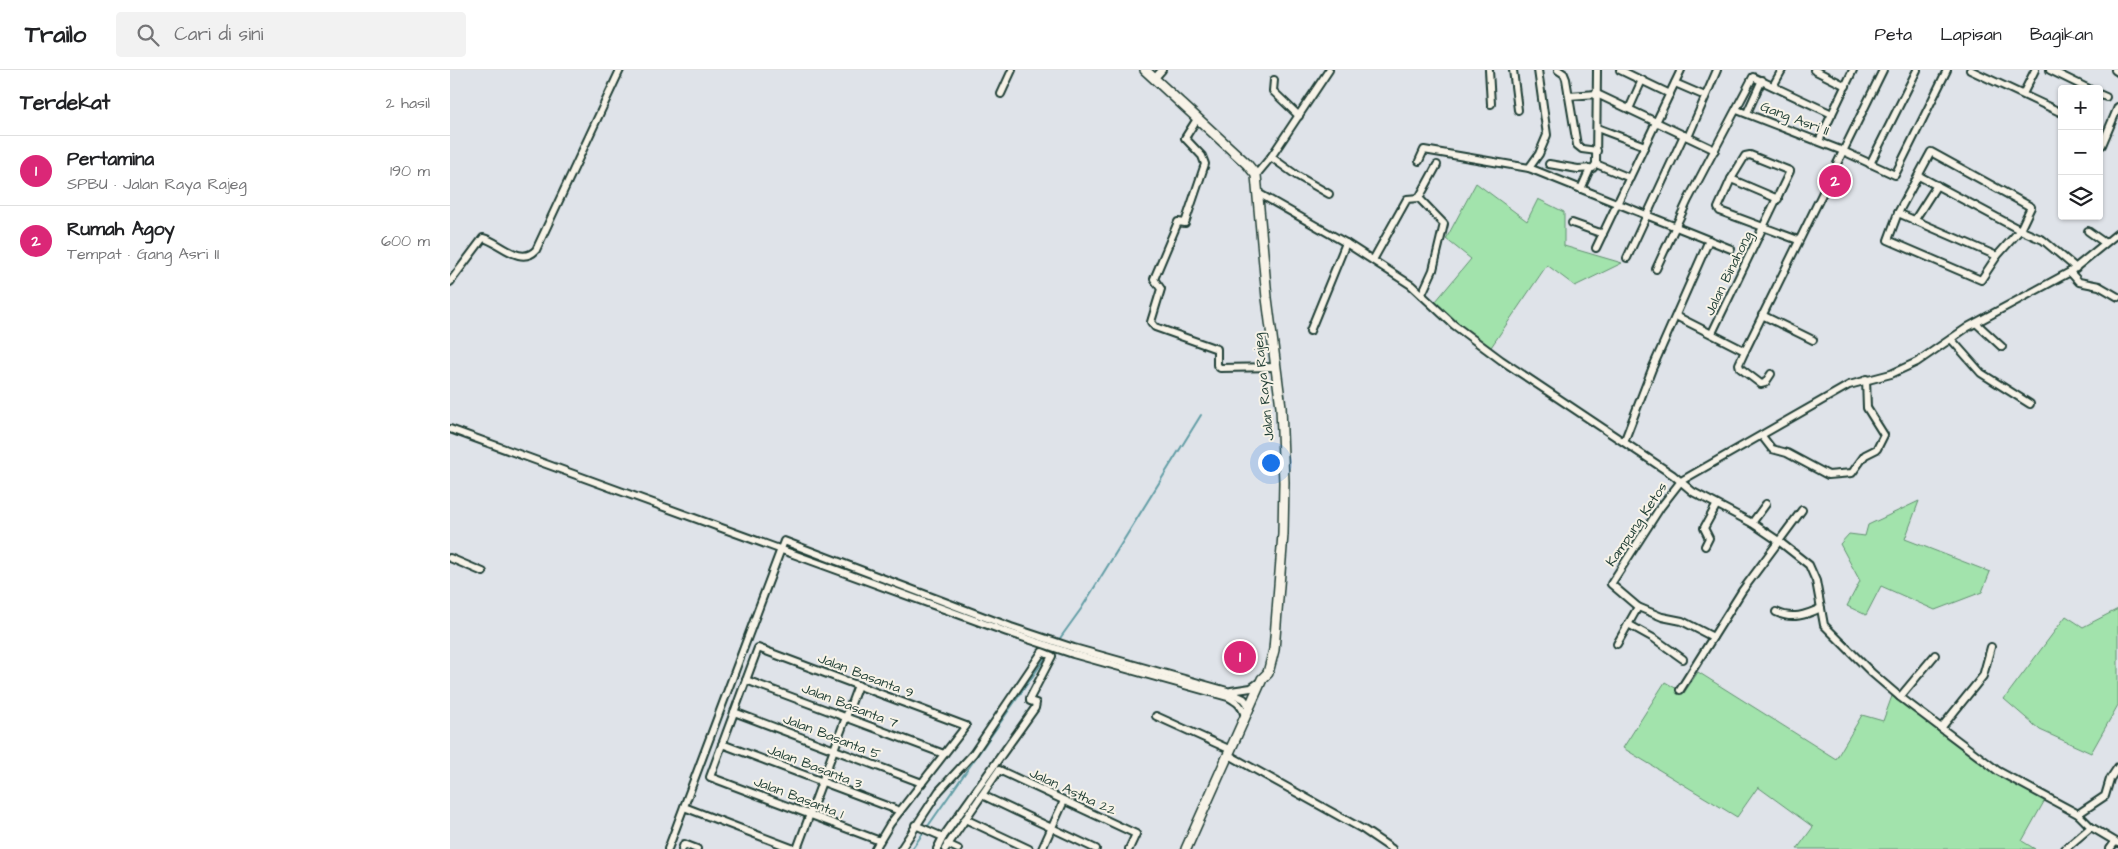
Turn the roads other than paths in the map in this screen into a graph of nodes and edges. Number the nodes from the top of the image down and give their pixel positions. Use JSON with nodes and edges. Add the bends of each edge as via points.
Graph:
{"nodes":[{"id":1,"x":620,"y":70,"type":"edge"},
{"id":2,"x":1012,"y":70,"type":"edge"},
{"id":3,"x":1145,"y":70,"type":"edge"},
{"id":4,"x":1162,"y":70,"type":"edge"},
{"id":5,"x":1329,"y":70,"type":"edge"},
{"id":6,"x":1489,"y":70,"type":"edge"},
{"id":7,"x":1513,"y":70,"type":"edge"},
{"id":8,"x":1538,"y":70,"type":"edge"},
{"id":9,"x":1558,"y":70,"type":"edge"},
{"id":10,"x":1597,"y":70,"type":"edge"},
{"id":11,"x":1620,"y":70,"type":"edge"},
{"id":12,"x":1681,"y":70,"type":"edge"},
{"id":13,"x":1717,"y":70,"type":"edge"},
{"id":14,"x":1782,"y":70,"type":"edge"},
{"id":15,"x":1814,"y":70,"type":"edge"},
{"id":16,"x":1853,"y":70,"type":"edge"},
{"id":17,"x":1883,"y":70,"type":"edge"},
{"id":18,"x":1917,"y":70,"type":"edge"},
{"id":19,"x":1947,"y":70,"type":"edge"},
{"id":20,"x":1970,"y":70,"type":"edge"},
{"id":21,"x":2035,"y":70,"type":"edge"},
{"id":22,"x":2050,"y":70,"type":"edge"},
{"id":23,"x":1154,"y":78,"type":"junction"},
{"id":24,"x":1274,"y":80,"type":"dead end"},
{"id":25,"x":1642,"y":80,"type":"junction"},
{"id":26,"x":1762,"y":80,"type":"junction"},
{"id":27,"x":1675,"y":83,"type":"junction"},
{"id":28,"x":2081,"y":85,"type":"edge"},
{"id":29,"x":1773,"y":86,"type":"junction"},
{"id":30,"x":1846,"y":86,"type":"junction"},
{"id":31,"x":1000,"y":94,"type":"dead end"},
{"id":32,"x":1597,"y":94,"type":"junction"},
{"id":33,"x":1670,"y":94,"type":"junction"},
{"id":34,"x":2022,"y":94,"type":"junction"},
{"id":35,"x":1570,"y":96,"type":"junction"},
{"id":36,"x":1705,"y":96,"type":"junction"},
{"id":37,"x":1491,"y":104,"type":"dead end"},
{"id":38,"x":2118,"y":108,"type":"edge"},
{"id":39,"x":1630,"y":109,"type":"junction"},
{"id":40,"x":1518,"y":110,"type":"dead end"},
{"id":41,"x":1737,"y":110,"type":"junction"},
{"id":42,"x":2058,"y":111,"type":"edge"},
{"id":43,"x":1747,"y":113,"type":"junction"},
{"id":44,"x":1832,"y":114,"type":"junction"},
{"id":45,"x":1299,"y":116,"type":"junction"},
{"id":46,"x":1197,"y":119,"type":"junction"},
{"id":47,"x":1657,"y":121,"type":"junction"},
{"id":48,"x":1597,"y":128,"type":"junction"},
{"id":49,"x":1686,"y":136,"type":"junction"},
{"id":50,"x":1819,"y":141,"type":"junction"},
{"id":51,"x":2103,"y":143,"type":"edge"},
{"id":52,"x":1645,"y":146,"type":"junction"},
{"id":53,"x":1597,"y":150,"type":"junction"},
{"id":54,"x":1716,"y":150,"type":"junction"},
{"id":55,"x":1843,"y":151,"type":"junction"},
{"id":56,"x":1272,"y":157,"type":"junction"},
{"id":57,"x":1419,"y":161,"type":"dead end"},
{"id":58,"x":1549,"y":164,"type":"dead end"},
{"id":59,"x":1596,"y":164,"type":"junction"},
{"id":60,"x":1870,"y":164,"type":"junction"},
{"id":61,"x":1437,"y":165,"type":"dead end"},
{"id":62,"x":1529,"y":168,"type":"junction"},
{"id":63,"x":1590,"y":169,"type":"junction"},
{"id":64,"x":1256,"y":175,"type":"junction"},
{"id":65,"x":1919,"y":176,"type":"junction"},
{"id":66,"x":1630,"y":178,"type":"junction"},
{"id":67,"x":1731,"y":179,"type":"junction"},
{"id":68,"x":1937,"y":185,"type":"junction"},
{"id":69,"x":1581,"y":189,"type":"junction"},
{"id":70,"x":1258,"y":193,"type":"junction"},
{"id":71,"x":1329,"y":194,"type":"dead end"},
{"id":72,"x":1419,"y":198,"type":"junction"},
{"id":73,"x":1778,"y":199,"type":"junction"},
{"id":74,"x":1618,"y":203,"type":"junction"},
{"id":75,"x":1898,"y":213,"type":"junction"},
{"id":76,"x":1648,"y":215,"type":"junction"},
{"id":77,"x":1914,"y":220,"type":"junction"},
{"id":78,"x":1572,"y":223,"type":"dead end"},
{"id":79,"x":1678,"y":226,"type":"junction"},
{"id":80,"x":1765,"y":226,"type":"junction"},
{"id":81,"x":2020,"y":230,"type":"junction"},
{"id":82,"x":2088,"y":231,"type":"dead end"},
{"id":83,"x":2118,"y":233,"type":"edge"},
{"id":84,"x":1603,"y":234,"type":"junction"},
{"id":85,"x":1709,"y":240,"type":"junction"},
{"id":86,"x":1798,"y":240,"type":"junction"},
{"id":87,"x":1346,"y":243,"type":"junction"},
{"id":88,"x":2105,"y":243,"type":"junction"},
{"id":89,"x":1596,"y":248,"type":"dead end"},
{"id":90,"x":1731,"y":249,"type":"dead end"},
{"id":91,"x":1997,"y":256,"type":"junction"},
{"id":92,"x":1627,"y":258,"type":"dead end"},
{"id":93,"x":1373,"y":260,"type":"junction"},
{"id":94,"x":1656,"y":269,"type":"dead end"},
{"id":95,"x":2073,"y":270,"type":"junction"},
{"id":96,"x":450,"y":282,"type":"edge"},
{"id":97,"x":1422,"y":294,"type":"junction"},
{"id":98,"x":2118,"y":297,"type":"edge"},
{"id":99,"x":1762,"y":315,"type":"junction"},
{"id":100,"x":1676,"y":316,"type":"junction"},
{"id":101,"x":1976,"y":323,"type":"junction"},
{"id":102,"x":1310,"y":331,"type":"dead end"},
{"id":103,"x":1713,"y":332,"type":"junction"},
{"id":104,"x":1951,"y":339,"type":"junction"},
{"id":105,"x":1813,"y":340,"type":"dead end"},
{"id":106,"x":2002,"y":347,"type":"dead end"},
{"id":107,"x":1745,"y":351,"type":"junction"},
{"id":108,"x":1276,"y":367,"type":"junction"},
{"id":109,"x":1771,"y":374,"type":"dead end"},
{"id":110,"x":1866,"y":380,"type":"junction"},
{"id":111,"x":2030,"y":404,"type":"dead end"},
{"id":112,"x":450,"y":429,"type":"edge"},
{"id":113,"x":1762,"y":436,"type":"junction"},
{"id":114,"x":1624,"y":442,"type":"junction"},
{"id":115,"x":1681,"y":481,"type":"junction"},
{"id":116,"x":1766,"y":504,"type":"dead end"},
{"id":117,"x":1716,"y":506,"type":"junction"},
{"id":118,"x":1802,"y":510,"type":"dead end"},
{"id":119,"x":1752,"y":523,"type":"junction"},
{"id":120,"x":1780,"y":542,"type":"junction"},
{"id":121,"x":1705,"y":546,"type":"dead end"},
{"id":122,"x":780,"y":550,"type":"junction"},
{"id":123,"x":450,"y":558,"type":"edge"},
{"id":124,"x":483,"y":572,"type":"dead end"},
{"id":125,"x":1638,"y":607,"type":"junction"},
{"id":126,"x":1821,"y":608,"type":"junction"},
{"id":127,"x":1776,"y":612,"type":"dead end"},
{"id":128,"x":1628,"y":624,"type":"junction"},
{"id":129,"x":1713,"y":637,"type":"junction"},
{"id":130,"x":1617,"y":644,"type":"dead end"},
{"id":131,"x":1991,"y":647,"type":"dead end"},
{"id":132,"x":1936,"y":655,"type":"dead end"},
{"id":133,"x":1683,"y":659,"type":"dead end"},
{"id":134,"x":1262,"y":679,"type":"junction"},
{"id":135,"x":746,"y":680,"type":"junction"},
{"id":136,"x":858,"y":685,"type":"junction"},
{"id":137,"x":1680,"y":690,"type":"dead end"},
{"id":138,"x":1228,"y":691,"type":"junction"},
{"id":139,"x":1900,"y":697,"type":"junction"},
{"id":140,"x":1250,"y":707,"type":"junction"},
{"id":141,"x":734,"y":712,"type":"junction"},
{"id":142,"x":1156,"y":716,"type":"dead end"},
{"id":143,"x":846,"y":717,"type":"junction"},
{"id":144,"x":1245,"y":719,"type":"junction"},
{"id":145,"x":1941,"y":728,"type":"junction"},
{"id":146,"x":722,"y":744,"type":"junction"},
{"id":147,"x":834,"y":750,"type":"junction"},
{"id":148,"x":1230,"y":753,"type":"junction"},
{"id":149,"x":944,"y":754,"type":"junction"},
{"id":150,"x":2118,"y":767,"type":"edge"},
{"id":151,"x":822,"y":782,"type":"junction"},
{"id":152,"x":922,"y":783,"type":"junction"},
{"id":153,"x":982,"y":795,"type":"junction"},
{"id":154,"x":1064,"y":801,"type":"junction"},
{"id":155,"x":684,"y":808,"type":"junction"},
{"id":156,"x":900,"y":811,"type":"junction"},
{"id":157,"x":810,"y":814,"type":"junction"},
{"id":158,"x":2078,"y":814,"type":"junction"},
{"id":159,"x":965,"y":819,"type":"junction"},
{"id":160,"x":918,"y":826,"type":"junction"},
{"id":161,"x":2091,"y":827,"type":"junction"},
{"id":162,"x":1052,"y":828,"type":"junction"},
{"id":163,"x":942,"y":837,"type":"junction"},
{"id":164,"x":880,"y":841,"type":"junction"},
{"id":165,"x":2117,"y":842,"type":"edge"},
{"id":166,"x":946,"y":846,"type":"edge"},
{"id":167,"x":683,"y":847,"type":"edge"},
{"id":168,"x":668,"y":849,"type":"edge"},
{"id":169,"x":697,"y":849,"type":"edge"},
{"id":170,"x":796,"y":849,"type":"edge"},
{"id":171,"x":875,"y":849,"type":"edge"},
{"id":172,"x":901,"y":849,"type":"edge"},
{"id":173,"x":937,"y":849,"type":"edge"},
{"id":174,"x":958,"y":849,"type":"edge"},
{"id":175,"x":1029,"y":849,"type":"edge"},
{"id":176,"x":1042,"y":849,"type":"edge"},
{"id":177,"x":1096,"y":849,"type":"edge"},
{"id":178,"x":1129,"y":849,"type":"edge"},
{"id":179,"x":1186,"y":849,"type":"edge"},
{"id":180,"x":1392,"y":849,"type":"edge"},
{"id":181,"x":2065,"y":849,"type":"edge"},
{"id":182,"x":2110,"y":849,"type":"edge"}],
"edges":[{"from":1,"to":96,"type":"street","via":[[536,250],[528,255],[519,255],[482,238]]},
{"from":2,"to":31,"type":"street"},
{"from":3,"to":23,"type":"main road"},
{"from":4,"to":23,"type":"street"},
{"from":5,"to":45,"type":"street"},
{"from":6,"to":37,"type":"street"},
{"from":7,"to":40,"type":"street"},
{"from":8,"to":62,"type":"street","via":[[1547,135]]},
{"from":9,"to":35,"type":"street","via":[[1564,74]]},
{"from":10,"to":32,"type":"street"},
{"from":11,"to":25,"type":"street"},
{"from":12,"to":27,"type":"street"},
{"from":13,"to":36,"type":"street"},
{"from":14,"to":29,"type":"street"},
{"from":15,"to":30,"type":"street"},
{"from":16,"to":30,"type":"street"},
{"from":17,"to":55,"type":"street"},
{"from":18,"to":60,"type":"street"},
{"from":19,"to":60,"type":"street","name":"Gang Asri II","via":[[1897,173],[1891,174]]},
{"from":20,"to":34,"type":"street"},
{"from":21,"to":34,"type":"street"},
{"from":22,"to":28,"type":"street"},
{"from":23,"to":46,"type":"main road"},
{"from":24,"to":45,"type":"street","via":[[1273,91]]},
{"from":25,"to":33,"type":"street"},
{"from":25,"to":39,"type":"street"},
{"from":26,"to":29,"type":"street"},
{"from":26,"to":41,"type":"street","via":[[1753,78]]},
{"from":26,"to":43,"type":"street"},
{"from":27,"to":33,"type":"street"},
{"from":27,"to":36,"type":"street"},
{"from":29,"to":44,"type":"street"},
{"from":30,"to":44,"type":"street"},
{"from":32,"to":35,"type":"street"},
{"from":32,"to":39,"type":"street"},
{"from":32,"to":48,"type":"street"},
{"from":33,"to":47,"type":"street"},
{"from":34,"to":42,"type":"street"},
{"from":35,"to":53,"type":"street","via":[[1577,145],[1582,149]]},
{"from":36,"to":49,"type":"street"},
{"from":38,"to":51,"type":"street"},
{"from":39,"to":47,"type":"street"},
{"from":41,"to":43,"type":"street","name":"Gang Asri II"},
{"from":41,"to":54,"type":"street"},
{"from":43,"to":50,"type":"street","name":"Gang Asri II"},
{"from":44,"to":50,"type":"street"},
{"from":45,"to":56,"type":"street"},
{"from":46,"to":64,"type":"main road"},
{"from":46,"to":108,"type":"street","via":[[1185,138],[1202,156],[1204,167],[1185,223],[1178,222],[1154,279],[1161,289],[1151,322],[1154,327],[1217,350],[1220,368]]},
{"from":47,"to":49,"type":"street"},
{"from":47,"to":52,"type":"street"},
{"from":48,"to":52,"type":"street"},
{"from":48,"to":53,"type":"street"},
{"from":49,"to":54,"type":"street"},
{"from":49,"to":76,"type":"street"},
{"from":50,"to":55,"type":"street","name":"Gang Asri II"},
{"from":52,"to":66,"type":"street"},
{"from":53,"to":59,"type":"street"},
{"from":54,"to":79,"type":"street","via":[[1688,200]]},
{"from":55,"to":60,"type":"street","name":"Gang Asri II"},
{"from":55,"to":86,"type":"street"},
{"from":56,"to":64,"type":"street"},
{"from":56,"to":71,"type":"street"},
{"from":57,"to":62,"type":"street","via":[[1424,150]]},
{"from":58,"to":63,"type":"street"},
{"from":59,"to":63,"type":"street"},
{"from":59,"to":66,"type":"street"},
{"from":61,"to":72,"type":"street"},
{"from":62,"to":69,"type":"street"},
{"from":63,"to":69,"type":"street"},
{"from":64,"to":70,"type":"main road","name":"Jalan Raya Rajeg"},
{"from":65,"to":68,"type":"street"},
{"from":65,"to":75,"type":"street"},
{"from":65,"to":81,"type":"street","via":[[1930,153],[1938,154],[2030,206]]},
{"from":66,"to":74,"type":"street"},
{"from":67,"to":73,"type":"street"},
{"from":67,"to":73,"type":"street","name":"Jalan Binahong","via":[[1747,154],[1789,169]]},
{"from":67,"to":80,"type":"street","via":[[1717,207],[1720,211]]},
{"from":68,"to":77,"type":"street"},
{"from":68,"to":81,"type":"street"},
{"from":69,"to":74,"type":"street"},
{"from":70,"to":87,"type":"street"},
{"from":70,"to":108,"type":"main road","name":"Jalan Raya Rajeg"},
{"from":72,"to":93,"type":"street","via":[[1407,199]]},
{"from":72,"to":97,"type":"street","via":[[1444,224],[1433,270]]},
{"from":73,"to":80,"type":"street","name":"Jalan Binahong"},
{"from":74,"to":76,"type":"street"},
{"from":74,"to":84,"type":"street"},
{"from":75,"to":77,"type":"street"},
{"from":75,"to":91,"type":"street","via":[[1889,241],[1951,268],[1981,280]]},
{"from":76,"to":79,"type":"street"},
{"from":76,"to":92,"type":"street"},
{"from":77,"to":91,"type":"street"},
{"from":78,"to":84,"type":"street"},
{"from":79,"to":85,"type":"street"},
{"from":79,"to":94,"type":"street"},
{"from":80,"to":86,"type":"street"},
{"from":80,"to":103,"type":"street","name":"Jalan Binahong"},
{"from":81,"to":91,"type":"street"},
{"from":81,"to":95,"type":"street","via":[[2043,240]]},
{"from":82,"to":88,"type":"street"},
{"from":83,"to":88,"type":"street"},
{"from":84,"to":89,"type":"street"},
{"from":85,"to":90,"type":"street"},
{"from":85,"to":100,"type":"street"},
{"from":86,"to":99,"type":"street"},
{"from":87,"to":93,"type":"street"},
{"from":87,"to":102,"type":"street"},
{"from":88,"to":95,"type":"street"},
{"from":93,"to":97,"type":"street"},
{"from":95,"to":98,"type":"street","via":[[2079,282],[2098,286]]},
{"from":95,"to":101,"type":"street"},
{"from":97,"to":114,"type":"street","via":[[1454,325],[1501,360]]},
{"from":99,"to":105,"type":"street"},
{"from":99,"to":107,"type":"street"},
{"from":100,"to":103,"type":"street"},
{"from":100,"to":114,"type":"street"},
{"from":101,"to":104,"type":"street"},
{"from":101,"to":106,"type":"street"},
{"from":103,"to":107,"type":"street"},
{"from":104,"to":110,"type":"street","via":[[1903,369]]},
{"from":104,"to":111,"type":"street","via":[[1981,372]]},
{"from":107,"to":109,"type":"street","via":[[1740,368],[1761,384]]},
{"from":108,"to":134,"type":"main road","name":"Jalan Raya Rajeg","via":[[1282,408],[1283,534],[1274,650],[1268,672]]},
{"from":110,"to":113,"type":"street","via":[[1849,385]]},
{"from":110,"to":113,"type":"street","via":[[1867,408],[1884,435],[1877,449],[1865,455],[1852,473],[1828,474],[1772,449]]},
{"from":112,"to":122,"type":"street"},
{"from":113,"to":115,"type":"street"},
{"from":114,"to":115,"type":"street"},
{"from":115,"to":117,"type":"street"},
{"from":115,"to":125,"type":"street","name":"Kampung Ketos","via":[[1611,582]]},
{"from":116,"to":119,"type":"street"},
{"from":117,"to":119,"type":"street"},
{"from":117,"to":121,"type":"street","via":[[1704,528],[1709,538]]},
{"from":118,"to":120,"type":"street"},
{"from":119,"to":120,"type":"street"},
{"from":120,"to":126,"type":"street","via":[[1809,566],[1816,581]]},
{"from":120,"to":129,"type":"street","via":[[1742,591]]},
{"from":122,"to":138,"type":"street","via":[[784,541],[1011,627]]},
{"from":122,"to":144,"type":"street","via":[[1073,654],[1228,697],[1243,709]]},
{"from":122,"to":155,"type":"street"},
{"from":123,"to":124,"type":"street"},
{"from":125,"to":128,"type":"street"},
{"from":125,"to":129,"type":"street","name":"Kampung Ketos","via":[[1682,621]]},
{"from":126,"to":127,"type":"street","via":[[1802,616],[1788,617]]},
{"from":126,"to":139,"type":"street","via":[[1824,625],[1829,631]]},
{"from":128,"to":130,"type":"street"},
{"from":128,"to":133,"type":"street"},
{"from":129,"to":137,"type":"street"},
{"from":131,"to":145,"type":"street","via":[[1983,676]]},
{"from":132,"to":139,"type":"street"},
{"from":134,"to":138,"type":"street","via":[[1251,688]]},
{"from":134,"to":140,"type":"main road","name":"Jalan Raya Rajeg"},
{"from":135,"to":136,"type":"street","name":"Jalan Basanta 9","via":[[758,648]]},
{"from":135,"to":141,"type":"street"},
{"from":135,"to":143,"type":"street","name":"Jalan Basanta 7"},
{"from":136,"to":143,"type":"street"},
{"from":136,"to":149,"type":"street","name":"Jalan Basanta 9","via":[[966,726]]},
{"from":138,"to":140,"type":"street","via":[[1244,699]]},
{"from":139,"to":145,"type":"street"},
{"from":140,"to":144,"type":"main road","name":"Jalan Raya Rajeg"},
{"from":141,"to":146,"type":"street"},
{"from":141,"to":147,"type":"street","name":"Jalan Basanta 5"},
{"from":142,"to":148,"type":"street"},
{"from":143,"to":147,"type":"street"},
{"from":143,"to":149,"type":"street","name":"Jalan Basanta 7"},
{"from":144,"to":148,"type":"main road","name":"Jalan Raya Rajeg"},
{"from":145,"to":158,"type":"street","via":[[2019,784]]},
{"from":146,"to":151,"type":"street","name":"Jalan Basanta 3"},
{"from":146,"to":157,"type":"street","name":"Jalan Basanta 1","via":[[710,777]]},
{"from":147,"to":151,"type":"street"},
{"from":147,"to":152,"type":"street","name":"Jalan Basanta 5"},
{"from":148,"to":179,"type":"main road","name":"Jalan Raya Rajeg"},
{"from":148,"to":180,"type":"street"},
{"from":149,"to":152,"type":"street"},
{"from":150,"to":158,"type":"street","via":[[2110,778],[2103,799]]},
{"from":151,"to":156,"type":"street","name":"Jalan Basanta 3"},
{"from":151,"to":157,"type":"street"},
{"from":152,"to":156,"type":"street"},
{"from":153,"to":154,"type":"street","name":"Jalan Astha 22","via":[[999,770]]},
{"from":153,"to":159,"type":"street"},
{"from":153,"to":162,"type":"street"},
{"from":154,"to":162,"type":"street"},
{"from":154,"to":178,"type":"street","name":"Jalan Astha 22","via":[[1136,834]]},
{"from":155,"to":168,"type":"street"},
{"from":155,"to":170,"type":"street"},
{"from":156,"to":164,"type":"street"},
{"from":157,"to":164,"type":"street","name":"Jalan Basanta 1"},
{"from":157,"to":170,"type":"street"},
{"from":158,"to":161,"type":"street"},
{"from":159,"to":166,"type":"street"},
{"from":159,"to":175,"type":"street"},
{"from":160,"to":163,"type":"street"},
{"from":160,"to":163,"type":"street","via":[[938,791],[987,735],[1047,654],[1052,656],[1030,698],[1036,705]]},
{"from":160,"to":172,"type":"street"},
{"from":161,"to":165,"type":"street"},
{"from":161,"to":181,"type":"street"},
{"from":162,"to":176,"type":"street"},
{"from":162,"to":177,"type":"street"},
{"from":163,"to":173,"type":"street"},
{"from":164,"to":171,"type":"street"},
{"from":165,"to":182,"type":"street"},
{"from":166,"to":174,"type":"street"},
{"from":167,"to":169,"type":"street"}]}
